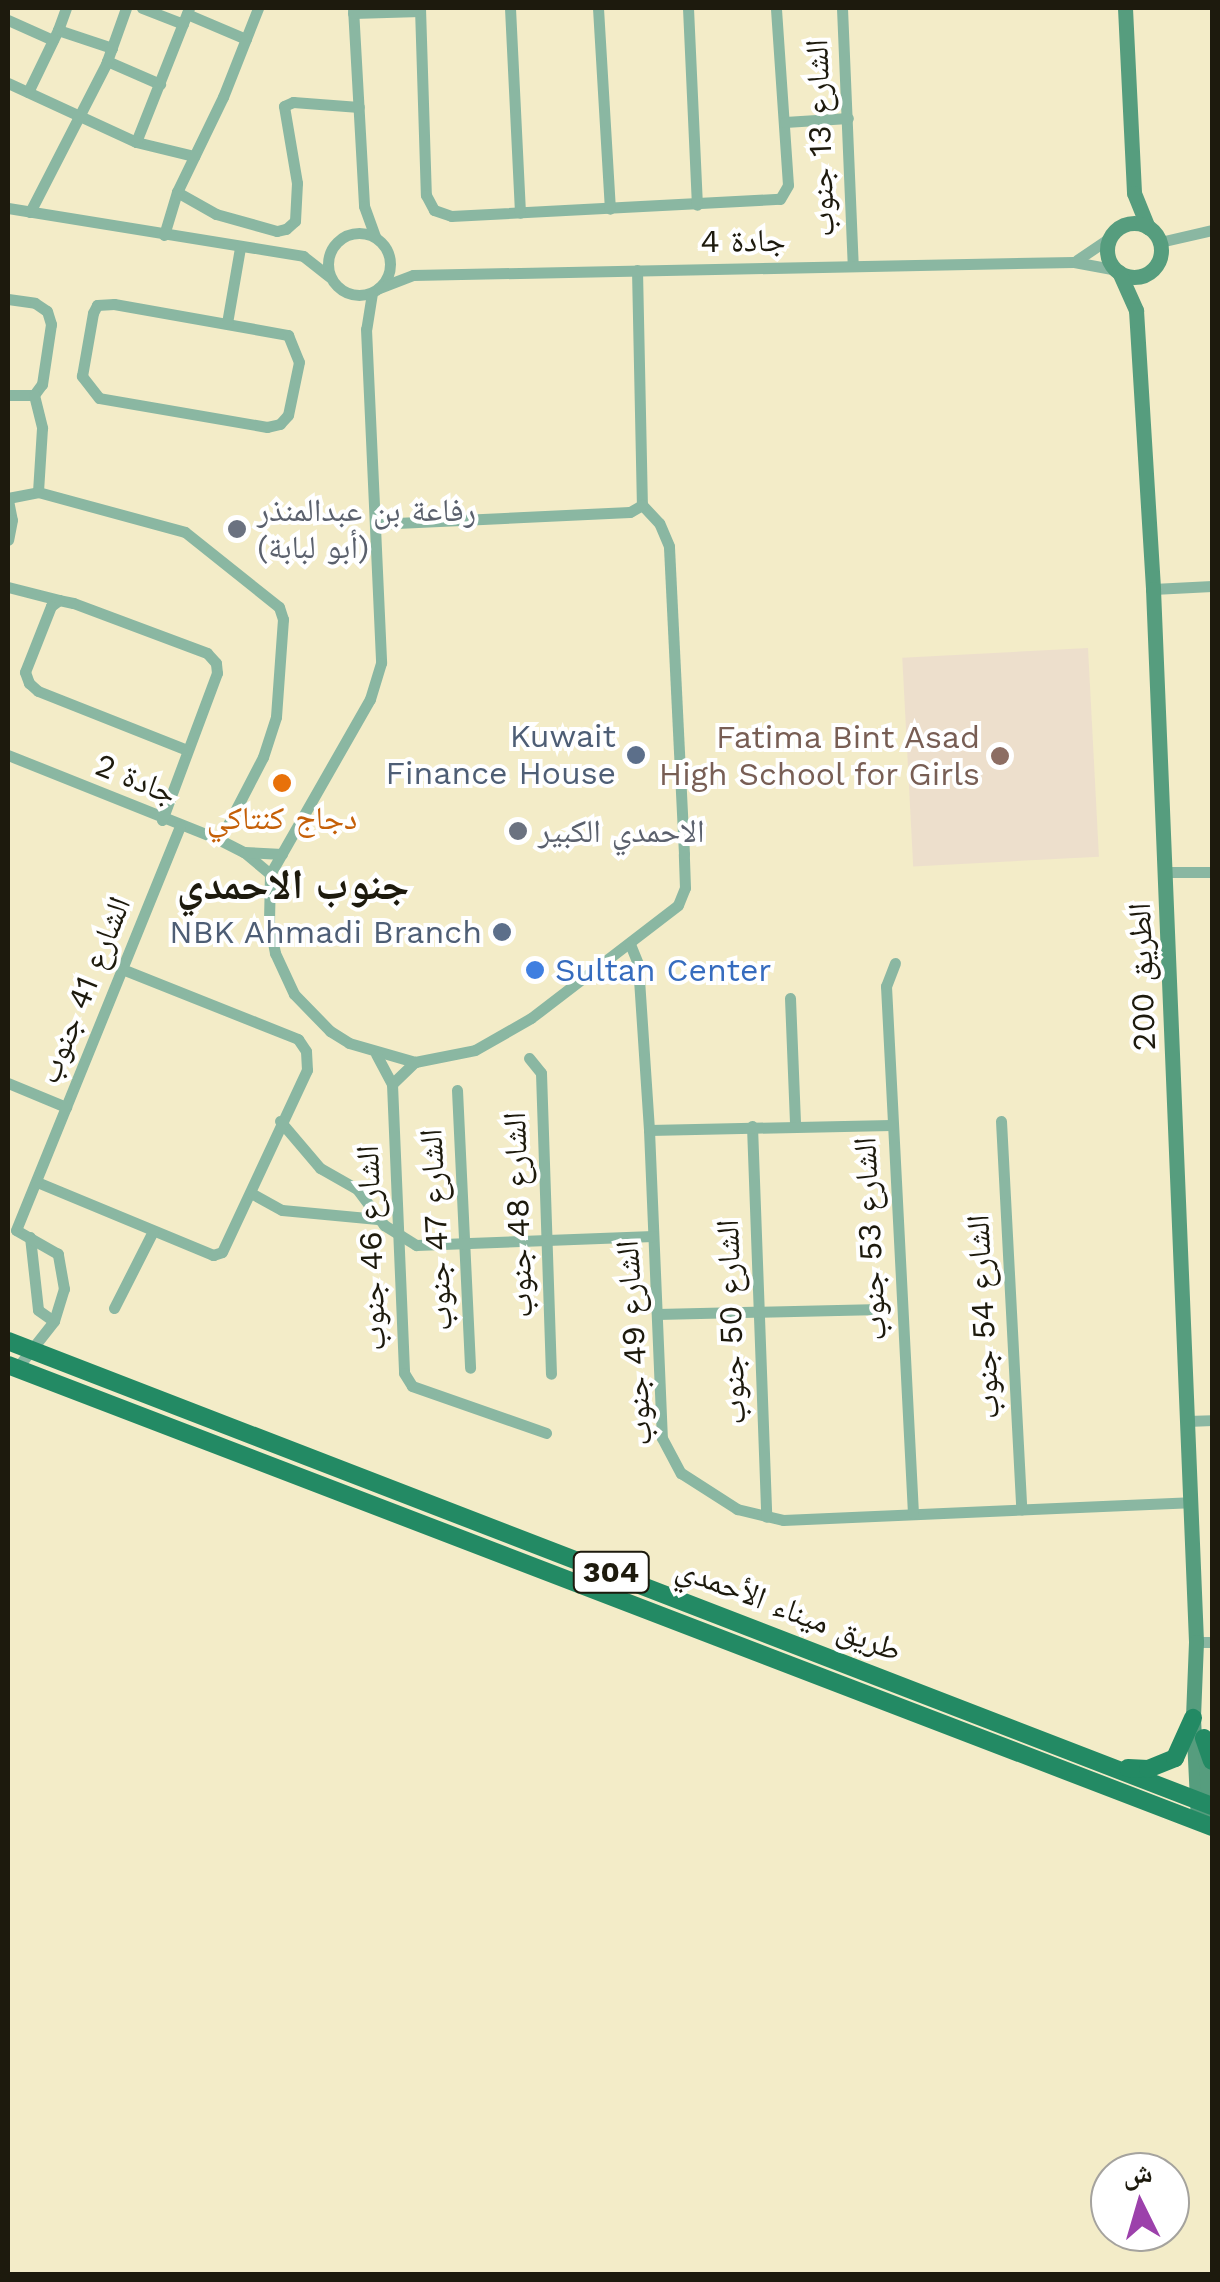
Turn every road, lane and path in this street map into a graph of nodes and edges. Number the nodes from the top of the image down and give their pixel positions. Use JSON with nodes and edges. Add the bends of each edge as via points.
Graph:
{"nodes":[{"id":1,"x":66,"y":8,"type":"edge"},
{"id":2,"x":126,"y":8,"type":"edge"},
{"id":3,"x":142,"y":8,"type":"edge"},
{"id":4,"x":258,"y":8,"type":"edge"},
{"id":5,"x":510,"y":8,"type":"edge"},
{"id":6,"x":598,"y":8,"type":"edge"},
{"id":7,"x":688,"y":8,"type":"edge"},
{"id":8,"x":776,"y":8,"type":"edge"},
{"id":9,"x":842,"y":8,"type":"edge"},
{"id":10,"x":1125,"y":8,"type":"edge"},
{"id":11,"x":420,"y":9,"type":"edge"},
{"id":12,"x":353,"y":10,"type":"edge"},
{"id":13,"x":186,"y":15,"type":"edge"},
{"id":14,"x":8,"y":20,"type":"edge"},
{"id":15,"x":55,"y":35,"type":"junction"},
{"id":16,"x":246,"y":39,"type":"junction"},
{"id":17,"x":110,"y":54,"type":"junction"},
{"id":18,"x":8,"y":83,"type":"edge"},
{"id":19,"x":160,"y":84,"type":"junction"},
{"id":20,"x":28,"y":92,"type":"junction"},
{"id":21,"x":359,"y":107,"type":"junction"},
{"id":22,"x":80,"y":115,"type":"junction"},
{"id":23,"x":848,"y":118,"type":"junction"},
{"id":24,"x":785,"y":122,"type":"junction"},
{"id":25,"x":136,"y":142,"type":"junction"},
{"id":26,"x":194,"y":156,"type":"junction"},
{"id":27,"x":177,"y":192,"type":"junction"},
{"id":28,"x":1134,"y":193,"type":"junction"},
{"id":29,"x":697,"y":205,"type":"junction"},
{"id":30,"x":364,"y":206,"type":"junction"},
{"id":31,"x":8,"y":208,"type":"edge"},
{"id":32,"x":610,"y":209,"type":"junction"},
{"id":33,"x":30,"y":212,"type":"junction"},
{"id":34,"x":520,"y":213,"type":"junction"},
{"id":35,"x":1148,"y":227,"type":"junction"},
{"id":36,"x":1212,"y":230,"type":"edge"},
{"id":37,"x":352,"y":233,"type":"junction"},
{"id":38,"x":1115,"y":233,"type":"junction"},
{"id":39,"x":164,"y":236,"type":"junction"},
{"id":40,"x":375,"y":237,"type":"junction"},
{"id":41,"x":1160,"y":242,"type":"junction"},
{"id":42,"x":334,"y":243,"type":"junction"},
{"id":43,"x":240,"y":248,"type":"junction"},
{"id":44,"x":303,"y":256,"type":"junction"},
{"id":45,"x":390,"y":260,"type":"junction"},
{"id":46,"x":1074,"y":262,"type":"junction"},
{"id":47,"x":853,"y":266,"type":"junction"},
{"id":48,"x":1155,"y":267,"type":"junction"},
{"id":49,"x":637,"y":270,"type":"junction"},
{"id":50,"x":1118,"y":271,"type":"junction"},
{"id":51,"x":413,"y":275,"type":"junction"},
{"id":52,"x":329,"y":276,"type":"junction"},
{"id":53,"x":375,"y":291,"type":"junction"},
{"id":54,"x":350,"y":294,"type":"junction"},
{"id":55,"x":8,"y":299,"type":"edge"},
{"id":56,"x":1136,"y":310,"type":"junction"},
{"id":57,"x":227,"y":323,"type":"junction"},
{"id":58,"x":366,"y":329,"type":"junction"},
{"id":59,"x":34,"y":395,"type":"junction"},
{"id":60,"x":8,"y":396,"type":"edge"},
{"id":61,"x":38,"y":492,"type":"junction"},
{"id":62,"x":8,"y":499,"type":"edge"},
{"id":63,"x":642,"y":505,"type":"junction"},
{"id":64,"x":375,"y":524,"type":"junction"},
{"id":65,"x":8,"y":540,"type":"edge"},
{"id":66,"x":8,"y":586,"type":"edge"},
{"id":67,"x":1212,"y":586,"type":"edge"},
{"id":68,"x":1153,"y":589,"type":"junction"},
{"id":69,"x":59,"y":600,"type":"junction"},
{"id":70,"x":187,"y":750,"type":"junction"},
{"id":71,"x":8,"y":755,"type":"edge"},
{"id":72,"x":162,"y":820,"type":"junction"},
{"id":73,"x":180,"y":826,"type":"junction"},
{"id":74,"x":220,"y":840,"type":"junction"},
{"id":75,"x":244,"y":852,"type":"junction"},
{"id":76,"x":282,"y":854,"type":"junction"},
{"id":77,"x":1165,"y":872,"type":"junction"},
{"id":78,"x":1212,"y":872,"type":"edge"},
{"id":79,"x":270,"y":874,"type":"junction"},
{"id":80,"x":621,"y":951,"type":"junction"},
{"id":81,"x":895,"y":963,"type":"dead end"},
{"id":82,"x":122,"y":969,"type":"junction"},
{"id":83,"x":638,"y":983,"type":"junction"},
{"id":84,"x":790,"y":998,"type":"dead end"},
{"id":85,"x":376,"y":1054,"type":"junction"},
{"id":86,"x":529,"y":1058,"type":"dead end"},
{"id":87,"x":415,"y":1062,"type":"junction"},
{"id":88,"x":8,"y":1083,"type":"edge"},
{"id":89,"x":392,"y":1084,"type":"junction"},
{"id":90,"x":457,"y":1090,"type":"dead end"},
{"id":91,"x":66,"y":1107,"type":"junction"},
{"id":92,"x":280,"y":1121,"type":"junction"},
{"id":93,"x":1001,"y":1122,"type":"dead end"},
{"id":94,"x":794,"y":1124,"type":"junction"},
{"id":95,"x":891,"y":1124,"type":"junction"},
{"id":96,"x":752,"y":1126,"type":"junction"},
{"id":97,"x":649,"y":1130,"type":"junction"},
{"id":98,"x":37,"y":1182,"type":"junction"},
{"id":99,"x":251,"y":1193,"type":"junction"},
{"id":100,"x":378,"y":1219,"type":"junction"},
{"id":101,"x":152,"y":1231,"type":"junction"},
{"id":102,"x":398,"y":1234,"type":"junction"},
{"id":103,"x":653,"y":1236,"type":"junction"},
{"id":104,"x":30,"y":1237,"type":"junction"},
{"id":105,"x":547,"y":1241,"type":"junction"},
{"id":106,"x":466,"y":1245,"type":"junction"},
{"id":107,"x":114,"y":1308,"type":"dead end"},
{"id":108,"x":870,"y":1309,"type":"dead end"},
{"id":109,"x":758,"y":1312,"type":"junction"},
{"id":110,"x":658,"y":1314,"type":"junction"},
{"id":111,"x":54,"y":1320,"type":"junction"},
{"id":112,"x":8,"y":1341,"type":"edge"},
{"id":113,"x":28,"y":1350,"type":"junction"},
{"id":114,"x":12,"y":1367,"type":"edge"},
{"id":115,"x":470,"y":1368,"type":"dead end"},
{"id":116,"x":551,"y":1374,"type":"dead end"},
{"id":117,"x":1187,"y":1420,"type":"junction"},
{"id":118,"x":1212,"y":1420,"type":"edge"},
{"id":119,"x":546,"y":1433,"type":"dead end"},
{"id":120,"x":1190,"y":1502,"type":"junction"},
{"id":121,"x":1021,"y":1509,"type":"junction"},
{"id":122,"x":914,"y":1513,"type":"junction"},
{"id":123,"x":766,"y":1516,"type":"junction"},
{"id":124,"x":1204,"y":1642,"type":"edge"},
{"id":125,"x":1193,"y":1718,"type":"junction"},
{"id":126,"x":1204,"y":1738,"type":"junction"},
{"id":127,"x":1087,"y":1758,"type":"junction"},
{"id":128,"x":1212,"y":1761,"type":"edge"},
{"id":129,"x":1206,"y":1803,"type":"edge"},
{"id":130,"x":1207,"y":1825,"type":"edge"}],
"edges":[{"from":1,"to":15,"type":"street"},
{"from":2,"to":17,"type":"street"},
{"from":3,"to":13,"type":"street"},
{"from":4,"to":16,"type":"street"},
{"from":5,"to":34,"type":"street"},
{"from":6,"to":32,"type":"street"},
{"from":7,"to":29,"type":"street"},
{"from":8,"to":24,"type":"street"},
{"from":9,"to":23,"type":"street","name":"الشارع 13 جنوب"},
{"from":10,"to":28,"type":"main road"},
{"from":11,"to":12,"type":"street"},
{"from":11,"to":34,"type":"street","via":[[426,195],[434,210],[451,216]]},
{"from":12,"to":21,"type":"street"},
{"from":13,"to":16,"type":"street"},
{"from":13,"to":19,"type":"street"},
{"from":14,"to":15,"type":"street"},
{"from":15,"to":17,"type":"street"},
{"from":15,"to":20,"type":"street"},
{"from":16,"to":26,"type":"street"},
{"from":17,"to":19,"type":"street"},
{"from":17,"to":22,"type":"street"},
{"from":18,"to":20,"type":"street"},
{"from":19,"to":25,"type":"street"},
{"from":20,"to":22,"type":"street"},
{"from":21,"to":27,"type":"street","via":[[284,106],[297,183],[295,221],[286,230],[246,224]]},
{"from":21,"to":30,"type":"street"},
{"from":22,"to":25,"type":"street"},
{"from":22,"to":33,"type":"street"},
{"from":23,"to":24,"type":"street"},
{"from":23,"to":47,"type":"street","name":"الشارع 13 جنوب"},
{"from":24,"to":29,"type":"street","via":[[784,197]]},
{"from":25,"to":26,"type":"street"},
{"from":26,"to":27,"type":"street"},
{"from":27,"to":39,"type":"street"},
{"from":28,"to":35,"type":"main road"},
{"from":28,"to":38,"type":"main road"},
{"from":29,"to":32,"type":"street"},
{"from":30,"to":37,"type":"street"},
{"from":30,"to":40,"type":"street"},
{"from":31,"to":33,"type":"street"},
{"from":32,"to":34,"type":"street"},
{"from":33,"to":39,"type":"street"},
{"from":35,"to":38,"type":"main road","via":[[1136,224]]},
{"from":35,"to":41,"type":"main road"},
{"from":36,"to":41,"type":"street"},
{"from":37,"to":40,"type":"street"},
{"from":37,"to":42,"type":"street"},
{"from":38,"to":46,"type":"street"},
{"from":38,"to":50,"type":"main road","via":[[1108,254]]},
{"from":39,"to":43,"type":"street"},
{"from":40,"to":45,"type":"street"},
{"from":41,"to":48,"type":"main road"},
{"from":42,"to":44,"type":"street"},
{"from":42,"to":52,"type":"street"},
{"from":43,"to":44,"type":"street"},
{"from":43,"to":57,"type":"street"},
{"from":44,"to":52,"type":"street"},
{"from":45,"to":51,"type":"street"},
{"from":45,"to":53,"type":"street","via":[[386,280]]},
{"from":46,"to":47,"type":"street","name":"جادة 4"},
{"from":46,"to":50,"type":"street","name":"جادة 4"},
{"from":47,"to":49,"type":"street","name":"جادة 4"},
{"from":48,"to":50,"type":"main road","via":[[1136,277]]},
{"from":48,"to":56,"type":"main road","name":"الطريق 200"},
{"from":49,"to":51,"type":"street","name":"جادة 4"},
{"from":49,"to":63,"type":"street"},
{"from":50,"to":56,"type":"main road","name":"الطريق 200"},
{"from":51,"to":53,"type":"street","name":"جادة 4"},
{"from":52,"to":54,"type":"street"},
{"from":53,"to":54,"type":"street"},
{"from":53,"to":58,"type":"street"},
{"from":54,"to":58,"type":"street"},
{"from":55,"to":59,"type":"street","via":[[35,303],[51,324],[42,384]]},
{"from":56,"to":68,"type":"main road","name":"الطريق 200"},
{"from":57,"to":57,"type":"street","via":[[288,335],[296,346],[299,362],[280,424],[99,398],[82,376],[97,306]]},
{"from":58,"to":64,"type":"street"},
{"from":59,"to":60,"type":"street"},
{"from":59,"to":61,"type":"street","via":[[42,428]]},
{"from":61,"to":62,"type":"street"},
{"from":61,"to":74,"type":"street","via":[[185,532],[279,606],[284,619],[276,717]]},
{"from":62,"to":65,"type":"street"},
{"from":63,"to":64,"type":"street","via":[[630,512]]},
{"from":63,"to":80,"type":"street","via":[[668,546],[685,888],[668,916]]},
{"from":64,"to":76,"type":"street","via":[[381,663],[370,699]]},
{"from":66,"to":69,"type":"street"},
{"from":67,"to":68,"type":"street"},
{"from":68,"to":77,"type":"main road","name":"الطريق 200"},
{"from":69,"to":70,"type":"street","via":[[207,653],[216,662]]},
{"from":69,"to":70,"type":"street","via":[[25,672],[28,683]]},
{"from":70,"to":72,"type":"street"},
{"from":71,"to":72,"type":"street","name":"جادة 2"},
{"from":72,"to":73,"type":"street","name":"جادة 2"},
{"from":73,"to":74,"type":"street","name":"جادة 2"},
{"from":73,"to":82,"type":"street","name":"الشارع 41 جنوب"},
{"from":74,"to":75,"type":"street","name":"جادة 2"},
{"from":75,"to":76,"type":"street","name":"جادة 2"},
{"from":75,"to":79,"type":"street","name":"جادة 2"},
{"from":76,"to":79,"type":"street"},
{"from":77,"to":78,"type":"street"},
{"from":77,"to":117,"type":"main road","name":"الطريق 200"},
{"from":79,"to":85,"type":"street","via":[[275,954],[294,994],[330,1031]]},
{"from":80,"to":83,"type":"street","name":"الشارع 49 جنوب"},
{"from":80,"to":83,"type":"street"},
{"from":80,"to":87,"type":"street","via":[[495,1040]]},
{"from":81,"to":95,"type":"street","name":"الشارع 53 جنوب","via":[[886,986]]},
{"from":82,"to":91,"type":"street","name":"الشارع 41 جنوب"},
{"from":82,"to":92,"type":"street","via":[[298,1040],[307,1070]]},
{"from":83,"to":97,"type":"street","name":"الشارع 49 جنوب"},
{"from":84,"to":94,"type":"street"},
{"from":85,"to":87,"type":"street"},
{"from":85,"to":89,"type":"street","name":"الشارع 46 جنوب"},
{"from":86,"to":105,"type":"street","name":"الشارع 48 جنوب","via":[[541,1073]]},
{"from":87,"to":89,"type":"street"},
{"from":88,"to":91,"type":"street"},
{"from":89,"to":102,"type":"street","name":"الشارع 46 جنوب"},
{"from":90,"to":106,"type":"street","name":"الشارع 47 جنوب"},
{"from":91,"to":98,"type":"street","name":"الشارع 41 جنوب"},
{"from":92,"to":99,"type":"street"},
{"from":92,"to":100,"type":"street","via":[[320,1168],[357,1189]]},
{"from":93,"to":121,"type":"street","name":"الشارع 54 جنوب"},
{"from":94,"to":95,"type":"street"},
{"from":94,"to":96,"type":"street"},
{"from":95,"to":122,"type":"street","name":"الشارع 53 جنوب"},
{"from":96,"to":97,"type":"street"},
{"from":96,"to":109,"type":"street","name":"الشارع 50 جنوب"},
{"from":97,"to":103,"type":"street","name":"الشارع 49 جنوب"},
{"from":98,"to":101,"type":"street"},
{"from":98,"to":104,"type":"street","name":"الشارع 41 جنوب","via":[[16,1230]]},
{"from":99,"to":100,"type":"street","via":[[282,1210]]},
{"from":99,"to":101,"type":"street","via":[[222,1252],[212,1255]]},
{"from":100,"to":102,"type":"street"},
{"from":101,"to":107,"type":"street"},
{"from":102,"to":106,"type":"street","via":[[421,1246]]},
{"from":102,"to":119,"type":"street","name":"الشارع 46 جنوب","via":[[404,1373],[412,1386]]},
{"from":103,"to":105,"type":"street"},
{"from":103,"to":110,"type":"street","name":"الشارع 49 جنوب"},
{"from":104,"to":111,"type":"street","via":[[38,1310]]},
{"from":104,"to":111,"type":"street","via":[[58,1254],[64,1289]]},
{"from":105,"to":106,"type":"street"},
{"from":105,"to":116,"type":"street","name":"الشارع 48 جنوب"},
{"from":106,"to":115,"type":"street","name":"الشارع 47 جنوب"},
{"from":108,"to":109,"type":"street"},
{"from":109,"to":110,"type":"street"},
{"from":109,"to":123,"type":"street","name":"الشارع 50 جنوب"},
{"from":110,"to":123,"type":"street","name":"الشارع 49 جنوب","via":[[662,1438],[671,1462],[737,1509]]},
{"from":111,"to":113,"type":"street"},
{"from":112,"to":113,"type":"main road","name":"طريق ميناء الأحمدي","number":"304"},
{"from":113,"to":114,"type":"street"},
{"from":113,"to":127,"type":"main road","name":"طريق ميناء الأحمدي","number":"304"},
{"from":114,"to":130,"type":"main road","name":"طريق ميناء الأحمدي","number":"304"},
{"from":117,"to":118,"type":"street"},
{"from":117,"to":120,"type":"main road","name":"الطريق 200"},
{"from":120,"to":121,"type":"street","name":"الشارع 49 جنوب"},
{"from":120,"to":124,"type":"main road","name":"الطريق 200"},
{"from":121,"to":122,"type":"street","name":"الشارع 49 جنوب"},
{"from":122,"to":123,"type":"street","name":"الشارع 49 جنوب"},
{"from":124,"to":125,"type":"main road","name":"الطريق 200"},
{"from":124,"to":126,"type":"main road","name":"الطريق 200"},
{"from":125,"to":127,"type":"main road","via":[[1182,1749],[1160,1766],[1135,1769]]},
{"from":125,"to":129,"type":"main road","name":"الطريق 200"},
{"from":126,"to":128,"type":"main road"},
{"from":126,"to":129,"type":"main road","name":"الطريق 200"},
{"from":127,"to":129,"type":"main road","name":"طريق ميناء الأحمدي","number":"304"},
{"from":129,"to":130,"type":"main road","name":"الطريق 200"}]}
